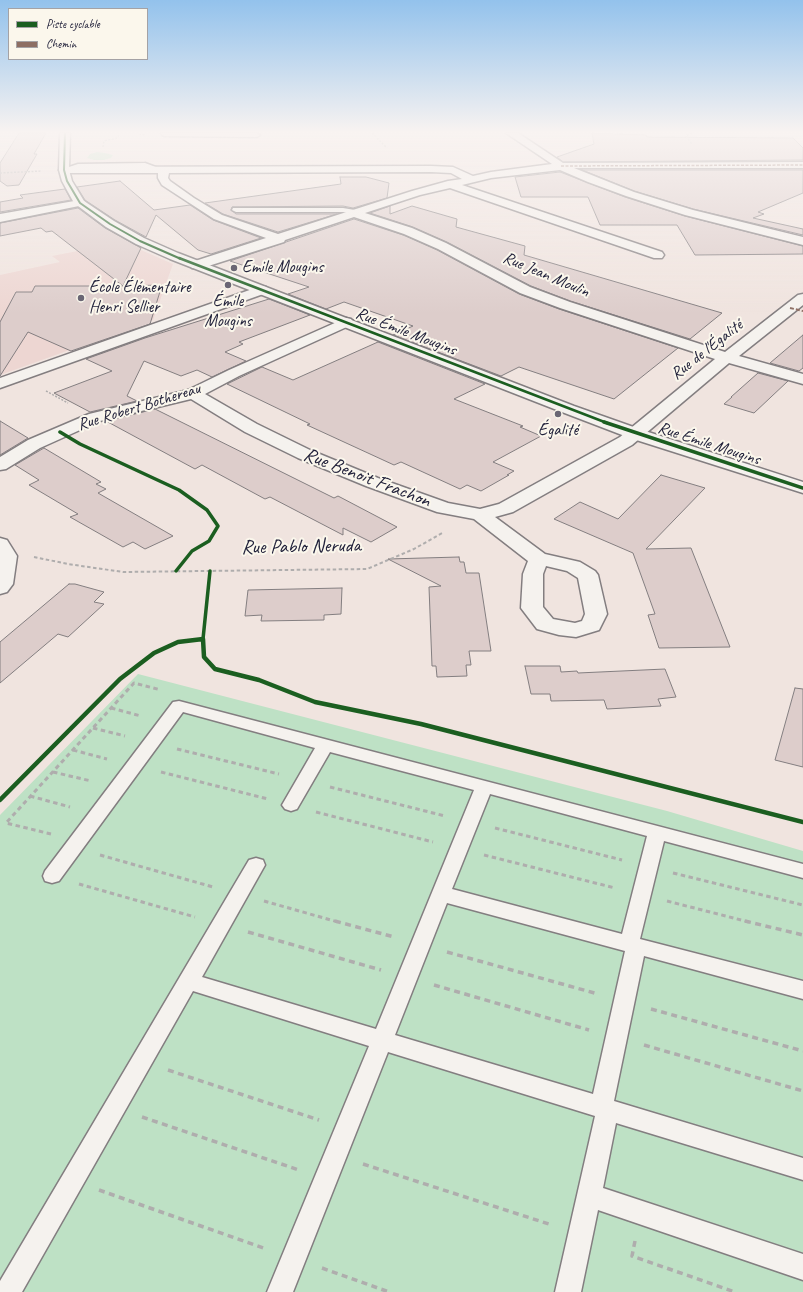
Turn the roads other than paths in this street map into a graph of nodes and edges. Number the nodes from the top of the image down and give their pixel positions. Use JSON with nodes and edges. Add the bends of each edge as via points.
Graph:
{"nodes":[{"id":1,"x":74,"y":193,"type":"edge"},
{"id":2,"x":181,"y":193,"type":"edge"},
{"id":3,"x":420,"y":193,"type":"edge"},
{"id":4,"x":475,"y":193,"type":"edge"},
{"id":5,"x":629,"y":193,"type":"edge"},
{"id":6,"x":80,"y":203,"type":"junction"},
{"id":7,"x":236,"y":210,"type":"dead end"},
{"id":8,"x":357,"y":214,"type":"junction"},
{"id":9,"x":0,"y":218,"type":"edge"},
{"id":10,"x":280,"y":239,"type":"junction"},
{"id":11,"x":803,"y":241,"type":"edge"},
{"id":12,"x":658,"y":255,"type":"dead end"},
{"id":13,"x":197,"y":265,"type":"junction"},
{"id":14,"x":261,"y":290,"type":"junction"},
{"id":15,"x":803,"y":298,"type":"edge"},
{"id":16,"x":797,"y":310,"type":"edge"},
{"id":17,"x":346,"y":322,"type":"junction"},
{"id":18,"x":728,"y":358,"type":"junction"},
{"id":19,"x":803,"y":379,"type":"edge"},
{"id":20,"x":0,"y":383,"type":"edge"},
{"id":21,"x":193,"y":394,"type":"junction"},
{"id":22,"x":636,"y":434,"type":"junction"},
{"id":23,"x":0,"y":465,"type":"edge"},
{"id":24,"x":803,"y":488,"type":"edge"},
{"id":25,"x":480,"y":515,"type":"junction"},
{"id":26,"x":4,"y":550,"type":"edge"},
{"id":27,"x":539,"y":559,"type":"dead end"},
{"id":28,"x":0,"y":588,"type":"edge"},
{"id":29,"x":325,"y":745,"type":"junction"},
{"id":30,"x":484,"y":787,"type":"junction"},
{"id":31,"x":290,"y":805,"type":"dead end"},
{"id":32,"x":657,"y":832,"type":"junction"},
{"id":33,"x":256,"y":865,"type":"dead end"},
{"id":34,"x":803,"y":871,"type":"edge"},
{"id":35,"x":52,"y":876,"type":"dead end"},
{"id":36,"x":441,"y":894,"type":"junction"},
{"id":37,"x":633,"y":945,"type":"junction"},
{"id":38,"x":188,"y":981,"type":"junction"},
{"id":39,"x":803,"y":990,"type":"edge"},
{"id":40,"x":382,"y":1040,"type":"junction"},
{"id":41,"x":605,"y":1108,"type":"junction"},
{"id":42,"x":803,"y":1169,"type":"edge"},
{"id":43,"x":590,"y":1195,"type":"junction"},
{"id":44,"x":803,"y":1267,"type":"edge"},
{"id":45,"x":8,"y":1292,"type":"edge"},
{"id":46,"x":280,"y":1292,"type":"edge"},
{"id":47,"x":568,"y":1292,"type":"edge"}],
"edges":[{"from":1,"to":6,"type":"street","name":"Rue Émile Mougins"},
{"from":2,"to":10,"type":"street","via":[[218,216]]},
{"from":3,"to":8,"type":"street"},
{"from":4,"to":12,"type":"street"},
{"from":5,"to":11,"type":"street","via":[[689,213]]},
{"from":6,"to":9,"type":"street"},
{"from":6,"to":13,"type":"street","name":"Rue Émile Mougins","via":[[140,241]]},
{"from":7,"to":8,"type":"lane","via":[[343,210]]},
{"from":8,"to":10,"type":"street"},
{"from":8,"to":18,"type":"street","name":"Rue Jean Moulin","via":[[408,231],[442,246],[525,290]]},
{"from":10,"to":13,"type":"street"},
{"from":13,"to":14,"type":"street","name":"Rue Émile Mougins"},
{"from":14,"to":17,"type":"street","name":"Rue Émile Mougins"},
{"from":14,"to":20,"type":"street"},
{"from":15,"to":16,"type":"street","name":"Rue de l'Égalité"},
{"from":16,"to":18,"type":"street","name":"Rue de l'Égalité"},
{"from":17,"to":21,"type":"street","name":"Rue Robert Bothereau"},
{"from":17,"to":22,"type":"street","name":"Rue Émile Mougins"},
{"from":18,"to":19,"type":"street","name":"Rue Jean Moulin"},
{"from":18,"to":22,"type":"street","name":"Rue de l'Égalité"},
{"from":21,"to":23,"type":"street","name":"Rue Robert Bothereau","via":[[95,417],[34,444]]},
{"from":21,"to":25,"type":"street","name":"Rue Benoit Frachon","via":[[251,428],[304,454],[444,508]]},
{"from":22,"to":24,"type":"street","name":"Rue Émile Mougins"},
{"from":22,"to":25,"type":"street","via":[[506,508]]},
{"from":25,"to":27,"type":"street","name":"Rue Benoit Frachon"},
{"from":26,"to":28,"type":"street","via":[[3,584]]},
{"from":29,"to":30,"type":"lane"},
{"from":29,"to":31,"type":"lane"},
{"from":29,"to":35,"type":"lane","via":[[178,706]]},
{"from":30,"to":32,"type":"lane"},
{"from":30,"to":36,"type":"lane"},
{"from":32,"to":34,"type":"lane"},
{"from":32,"to":37,"type":"lane"},
{"from":33,"to":38,"type":"lane"},
{"from":36,"to":37,"type":"lane"},
{"from":36,"to":40,"type":"lane"},
{"from":37,"to":39,"type":"lane"},
{"from":37,"to":41,"type":"lane"},
{"from":38,"to":40,"type":"lane"},
{"from":38,"to":45,"type":"lane"},
{"from":40,"to":41,"type":"lane"},
{"from":40,"to":46,"type":"lane"},
{"from":41,"to":42,"type":"lane"},
{"from":41,"to":43,"type":"lane"},
{"from":43,"to":44,"type":"lane"},
{"from":43,"to":47,"type":"lane"}]}
